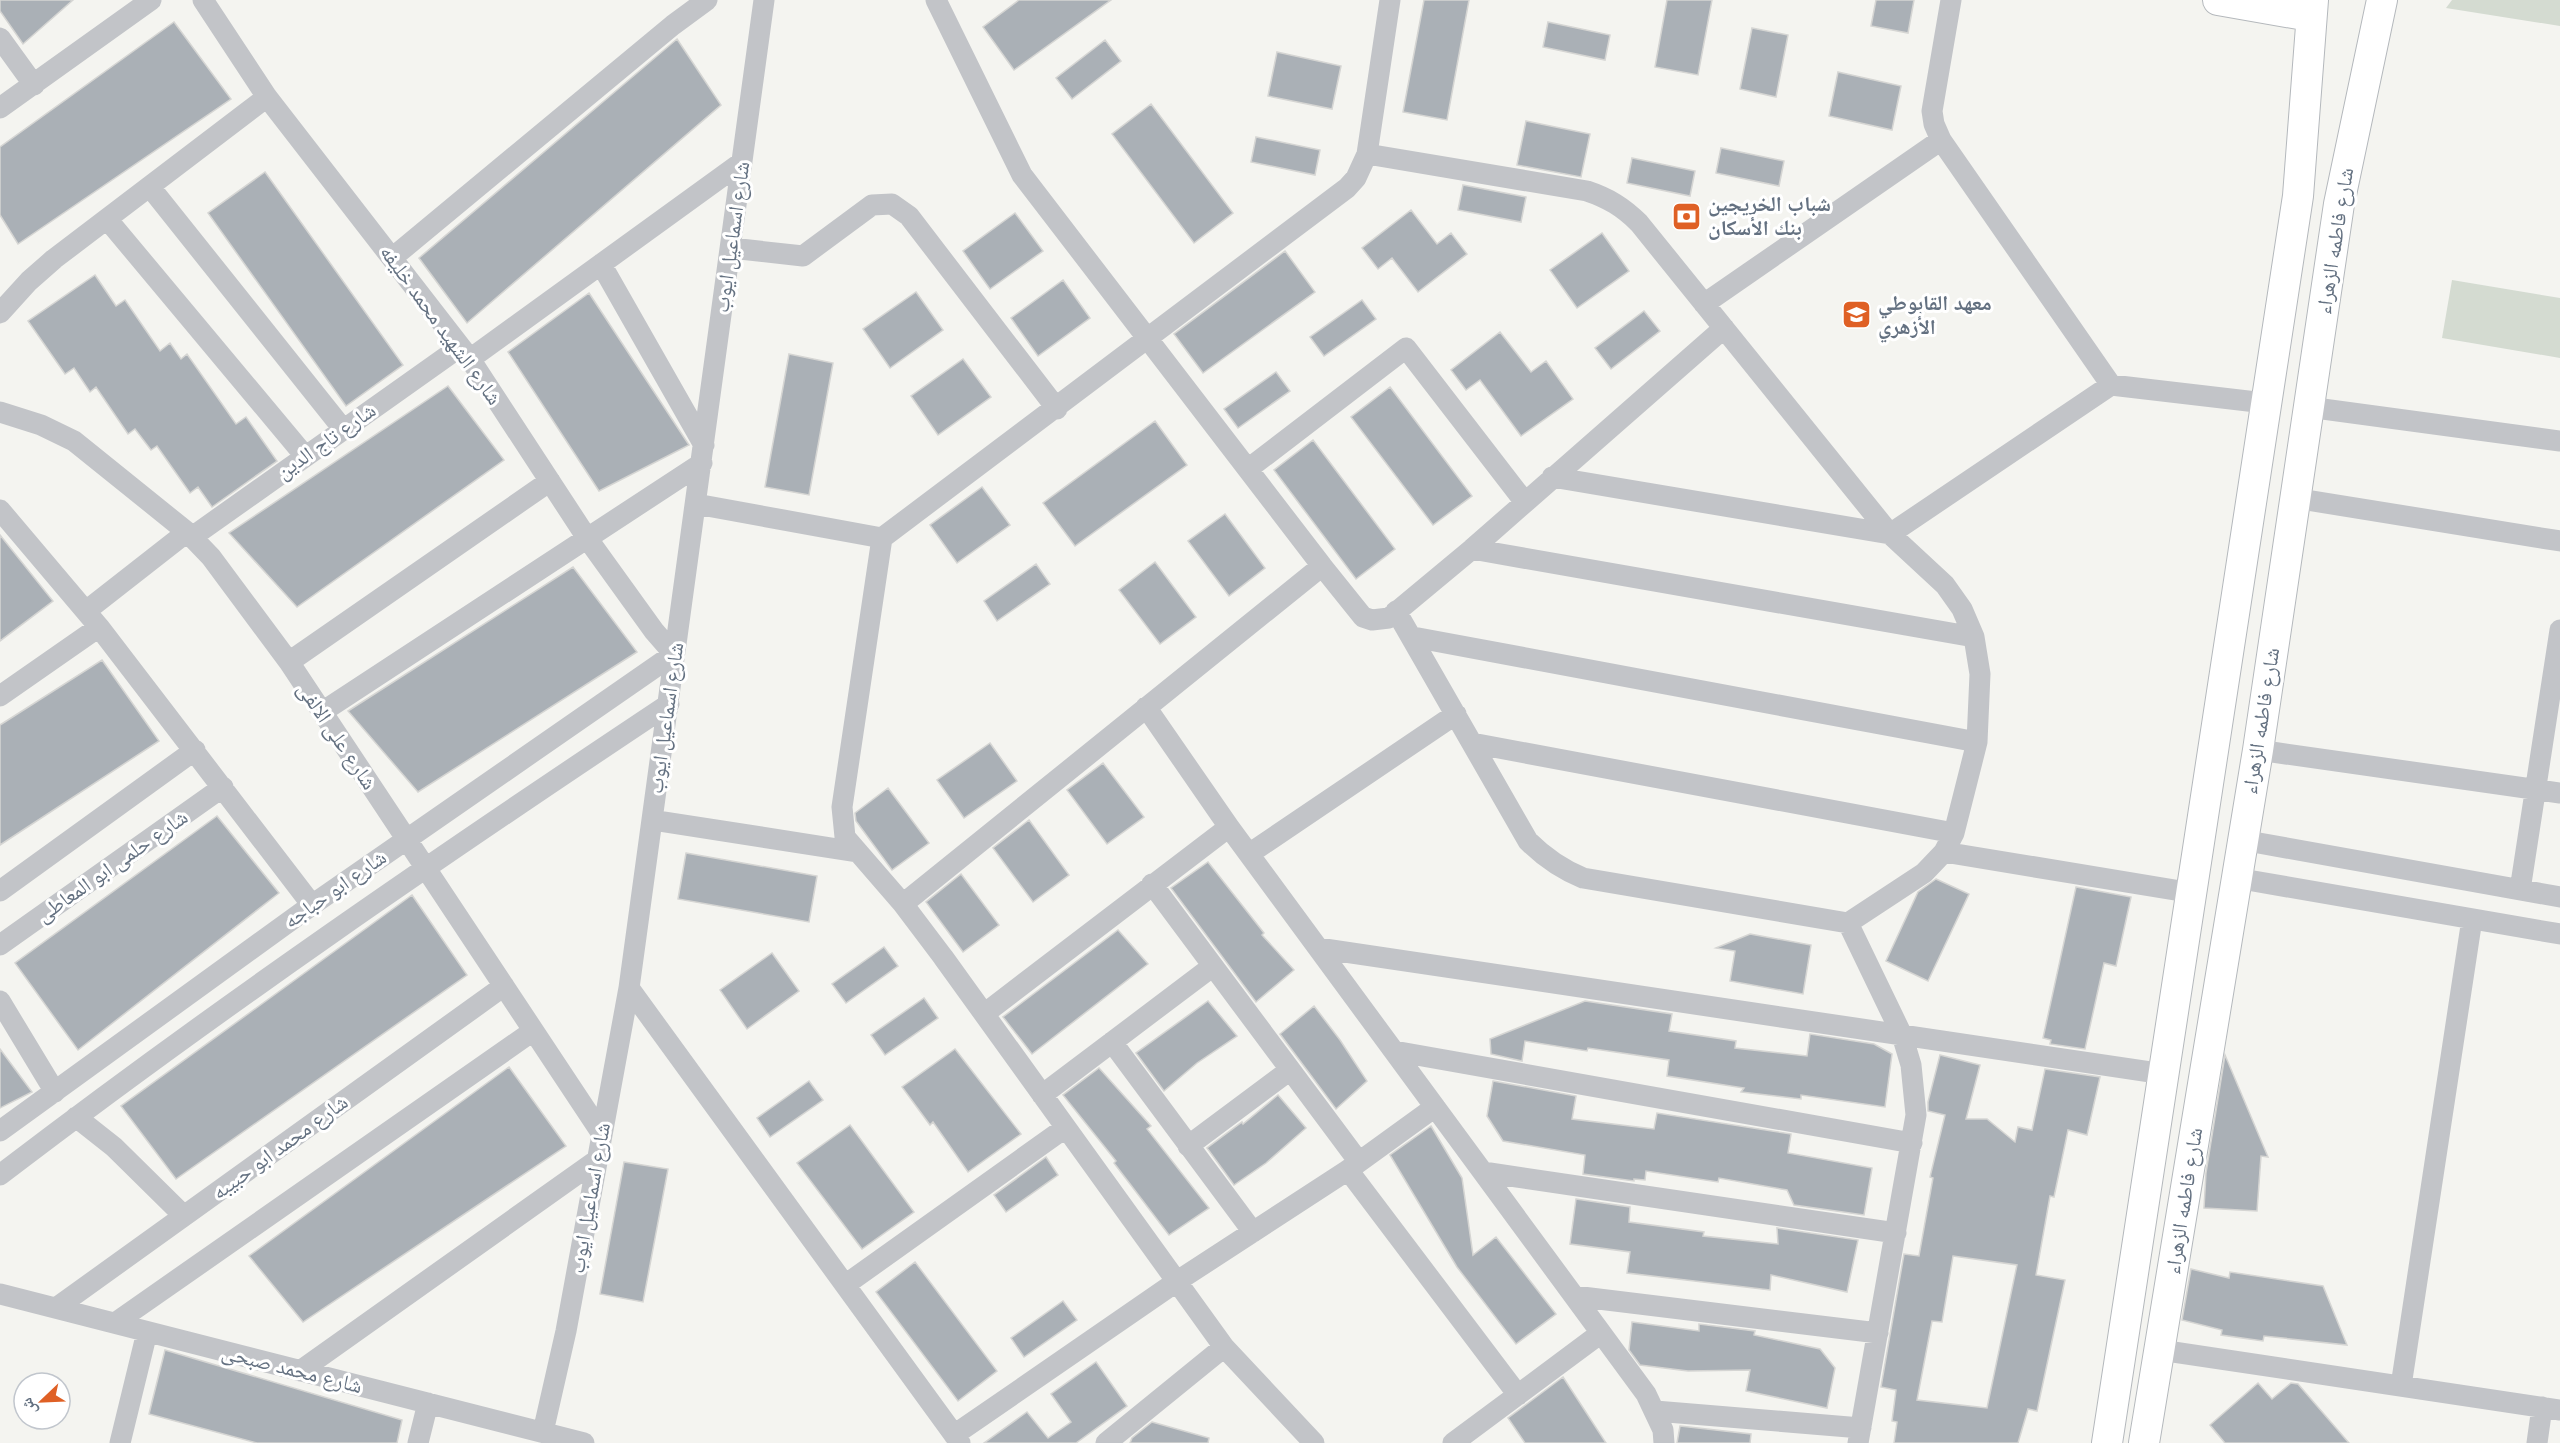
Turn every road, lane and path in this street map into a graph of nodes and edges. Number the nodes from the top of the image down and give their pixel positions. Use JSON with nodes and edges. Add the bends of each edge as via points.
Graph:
{"nodes":[{"id":1,"x":151,"y":0,"type":"edge"},
{"id":2,"x":203,"y":0,"type":"edge"},
{"id":3,"x":707,"y":0,"type":"edge"},
{"id":4,"x":764,"y":0,"type":"edge"},
{"id":5,"x":936,"y":0,"type":"edge"},
{"id":6,"x":1390,"y":0,"type":"edge"},
{"id":7,"x":1951,"y":0,"type":"edge"},
{"id":8,"x":2218,"y":0,"type":"edge"},
{"id":9,"x":2382,"y":0,"type":"edge"},
{"id":10,"x":2312,"y":8,"type":"edge"},
{"id":11,"x":0,"y":38,"type":"edge"},
{"id":12,"x":34,"y":85,"type":"junction"},
{"id":13,"x":267,"y":97,"type":"junction"},
{"id":14,"x":0,"y":108,"type":"edge"},
{"id":15,"x":1941,"y":140,"type":"junction"},
{"id":16,"x":1367,"y":154,"type":"junction"},
{"id":17,"x":742,"y":162,"type":"junction"},
{"id":18,"x":150,"y":187,"type":"junction"},
{"id":19,"x":2298,"y":196,"type":"junction"},
{"id":20,"x":2338,"y":204,"type":"junction"},
{"id":21,"x":107,"y":219,"type":"junction"},
{"id":22,"x":731,"y":248,"type":"junction"},
{"id":23,"x":392,"y":258,"type":"junction"},
{"id":24,"x":601,"y":264,"type":"junction"},
{"id":25,"x":2282,"y":289,"type":"junction"},
{"id":26,"x":2326,"y":291,"type":"junction"},
{"id":27,"x":1704,"y":304,"type":"junction"},
{"id":28,"x":0,"y":314,"type":"edge"},
{"id":29,"x":1724,"y":328,"type":"junction"},
{"id":30,"x":1149,"y":339,"type":"junction"},
{"id":31,"x":465,"y":353,"type":"junction"},
{"id":32,"x":2111,"y":385,"type":"junction"},
{"id":33,"x":2265,"y":403,"type":"junction"},
{"id":34,"x":2308,"y":407,"type":"junction"},
{"id":35,"x":1056,"y":409,"type":"junction"},
{"id":36,"x":0,"y":412,"type":"edge"},
{"id":37,"x":343,"y":429,"type":"junction"},
{"id":38,"x":2560,"y":441,"type":"edge"},
{"id":39,"x":703,"y":454,"type":"junction"},
{"id":40,"x":305,"y":456,"type":"junction"},
{"id":41,"x":1248,"y":469,"type":"junction"},
{"id":42,"x":1552,"y":477,"type":"junction"},
{"id":43,"x":550,"y":481,"type":"junction"},
{"id":44,"x":2294,"y":498,"type":"junction"},
{"id":45,"x":1524,"y":501,"type":"junction"},
{"id":46,"x":696,"y":504,"type":"junction"},
{"id":47,"x":0,"y":510,"type":"edge"},
{"id":48,"x":1890,"y":534,"type":"junction"},
{"id":49,"x":190,"y":535,"type":"junction"},
{"id":50,"x":587,"y":538,"type":"junction"},
{"id":51,"x":882,"y":538,"type":"junction"},
{"id":52,"x":2560,"y":541,"type":"edge"},
{"id":53,"x":1472,"y":549,"type":"junction"},
{"id":54,"x":1322,"y":566,"type":"junction"},
{"id":55,"x":1396,"y":611,"type":"junction"},
{"id":56,"x":93,"y":619,"type":"junction"},
{"id":57,"x":2560,"y":630,"type":"edge"},
{"id":58,"x":1974,"y":637,"type":"junction"},
{"id":59,"x":1413,"y":638,"type":"junction"},
{"id":60,"x":674,"y":654,"type":"junction"},
{"id":61,"x":289,"y":662,"type":"junction"},
{"id":62,"x":0,"y":696,"type":"edge"},
{"id":63,"x":669,"y":704,"type":"junction"},
{"id":64,"x":1146,"y":707,"type":"junction"},
{"id":65,"x":322,"y":712,"type":"junction"},
{"id":66,"x":1456,"y":714,"type":"junction"},
{"id":67,"x":1977,"y":742,"type":"junction"},
{"id":68,"x":1472,"y":743,"type":"junction"},
{"id":69,"x":195,"y":750,"type":"junction"},
{"id":70,"x":2258,"y":750,"type":"junction"},
{"id":71,"x":223,"y":787,"type":"junction"},
{"id":72,"x":2535,"y":790,"type":"junction"},
{"id":73,"x":2560,"y":793,"type":"edge"},
{"id":74,"x":652,"y":820,"type":"junction"},
{"id":75,"x":1229,"y":827,"type":"junction"},
{"id":76,"x":1954,"y":832,"type":"junction"},
{"id":77,"x":406,"y":839,"type":"junction"},
{"id":78,"x":2242,"y":840,"type":"junction"},
{"id":79,"x":857,"y":852,"type":"junction"},
{"id":80,"x":1944,"y":852,"type":"junction"},
{"id":81,"x":1249,"y":854,"type":"junction"},
{"id":82,"x":424,"y":867,"type":"junction"},
{"id":83,"x":2236,"y":878,"type":"junction"},
{"id":84,"x":1152,"y":884,"type":"junction"},
{"id":85,"x":2520,"y":890,"type":"junction"},
{"id":86,"x":0,"y":891,"type":"edge"},
{"id":87,"x":2193,"y":893,"type":"junction"},
{"id":88,"x":2560,"y":897,"type":"edge"},
{"id":89,"x":903,"y":904,"type":"junction"},
{"id":90,"x":312,"y":905,"type":"junction"},
{"id":91,"x":2472,"y":919,"type":"junction"},
{"id":92,"x":1848,"y":923,"type":"junction"},
{"id":93,"x":2560,"y":934,"type":"edge"},
{"id":94,"x":0,"y":945,"type":"edge"},
{"id":95,"x":1318,"y":948,"type":"junction"},
{"id":96,"x":1213,"y":966,"type":"junction"},
{"id":97,"x":504,"y":986,"type":"junction"},
{"id":98,"x":629,"y":987,"type":"junction"},
{"id":99,"x":0,"y":1001,"type":"edge"},
{"id":100,"x":984,"y":1014,"type":"junction"},
{"id":101,"x":533,"y":1030,"type":"junction"},
{"id":102,"x":1902,"y":1035,"type":"junction"},
{"id":103,"x":1112,"y":1042,"type":"junction"},
{"id":104,"x":1394,"y":1051,"type":"junction"},
{"id":105,"x":1290,"y":1070,"type":"junction"},
{"id":106,"x":2164,"y":1074,"type":"junction"},
{"id":107,"x":55,"y":1092,"type":"junction"},
{"id":108,"x":1042,"y":1095,"type":"junction"},
{"id":109,"x":1435,"y":1107,"type":"junction"},
{"id":110,"x":76,"y":1117,"type":"junction"},
{"id":111,"x":1065,"y":1128,"type":"junction"},
{"id":112,"x":0,"y":1131,"type":"edge"},
{"id":113,"x":602,"y":1134,"type":"junction"},
{"id":114,"x":2155,"y":1134,"type":"junction"},
{"id":115,"x":2194,"y":1141,"type":"junction"},
{"id":116,"x":1912,"y":1143,"type":"junction"},
{"id":117,"x":1188,"y":1146,"type":"junction"},
{"id":118,"x":597,"y":1160,"type":"junction"},
{"id":119,"x":1353,"y":1166,"type":"junction"},
{"id":120,"x":1483,"y":1172,"type":"junction"},
{"id":121,"x":0,"y":1175,"type":"edge"},
{"id":122,"x":184,"y":1216,"type":"junction"},
{"id":123,"x":1253,"y":1232,"type":"junction"},
{"id":124,"x":1896,"y":1233,"type":"junction"},
{"id":125,"x":1176,"y":1282,"type":"junction"},
{"id":126,"x":845,"y":1285,"type":"junction"},
{"id":127,"x":0,"y":1294,"type":"edge"},
{"id":128,"x":1574,"y":1296,"type":"junction"},
{"id":129,"x":56,"y":1308,"type":"junction"},
{"id":130,"x":115,"y":1323,"type":"junction"},
{"id":131,"x":147,"y":1332,"type":"junction"},
{"id":132,"x":1601,"y":1333,"type":"junction"},
{"id":133,"x":1878,"y":1333,"type":"junction"},
{"id":134,"x":1224,"y":1347,"type":"junction"},
{"id":135,"x":2160,"y":1350,"type":"junction"},
{"id":136,"x":300,"y":1371,"type":"junction"},
{"id":137,"x":2400,"y":1386,"type":"junction"},
{"id":138,"x":1518,"y":1395,"type":"junction"},
{"id":139,"x":428,"y":1403,"type":"junction"},
{"id":140,"x":2551,"y":1408,"type":"edge"},
{"id":141,"x":1655,"y":1411,"type":"junction"},
{"id":142,"x":1860,"y":1435,"type":"edge"},
{"id":143,"x":957,"y":1439,"type":"edge"},
{"id":144,"x":542,"y":1440,"type":"edge"},
{"id":145,"x":120,"y":1443,"type":"edge"},
{"id":146,"x":418,"y":1443,"type":"edge"},
{"id":147,"x":584,"y":1443,"type":"edge"},
{"id":148,"x":1106,"y":1443,"type":"edge"},
{"id":149,"x":1314,"y":1443,"type":"edge"},
{"id":150,"x":1454,"y":1443,"type":"edge"},
{"id":151,"x":1664,"y":1443,"type":"edge"},
{"id":152,"x":2108,"y":1443,"type":"edge"},
{"id":153,"x":2144,"y":1443,"type":"edge"},
{"id":154,"x":2537,"y":1443,"type":"edge"}],
"edges":[{"from":1,"to":12,"type":"street"},
{"from":2,"to":13,"type":"street","name":"شارع الشهيد محمد خليفه"},
{"from":3,"to":23,"type":"street"},
{"from":4,"to":17,"type":"street","name":"شارع اسماعيل ايوب"},
{"from":5,"to":30,"type":"street","via":[[1022,175]]},
{"from":6,"to":16,"type":"street"},
{"from":7,"to":15,"type":"street","via":[[1932,111]]},
{"from":8,"to":10,"type":"street"},
{"from":9,"to":20,"type":"street","name":"شارع فاطمه الزهراء"},
{"from":10,"to":19,"type":"street","name":"شارع فاطمه الزهراء"},
{"from":11,"to":12,"type":"street"},
{"from":12,"to":14,"type":"street"},
{"from":13,"to":18,"type":"street"},
{"from":13,"to":23,"type":"street","name":"شارع الشهيد محمد خليفه"},
{"from":15,"to":27,"type":"street"},
{"from":15,"to":32,"type":"street"},
{"from":16,"to":27,"type":"street","via":[[1587,191],[1607,198],[1640,223]]},
{"from":16,"to":30,"type":"street","via":[[1347,188]]},
{"from":17,"to":22,"type":"street","name":"شارع اسماعيل ايوب"},
{"from":17,"to":24,"type":"street","name":"شارع تاج الدين"},
{"from":18,"to":21,"type":"street"},
{"from":18,"to":37,"type":"street"},
{"from":19,"to":20,"type":"street","via":[[2313,209]]},
{"from":19,"to":25,"type":"street","name":"شارع فاطمه الزهراء"},
{"from":20,"to":26,"type":"street","name":"شارع فاطمه الزهراء"},
{"from":21,"to":28,"type":"street","via":[[29,281]]},
{"from":21,"to":40,"type":"street"},
{"from":22,"to":35,"type":"street","via":[[803,256],[872,205],[892,204],[909,216]]},
{"from":22,"to":39,"type":"street","name":"شارع اسماعيل ايوب"},
{"from":23,"to":31,"type":"street","name":"شارع الشهيد محمد خليفه"},
{"from":24,"to":31,"type":"street","name":"شارع تاج الدين"},
{"from":24,"to":39,"type":"street"},
{"from":25,"to":26,"type":"street","via":[[2302,277],[2312,278]]},
{"from":25,"to":33,"type":"street","name":"شارع فاطمه الزهراء"},
{"from":26,"to":34,"type":"street","name":"شارع فاطمه الزهراء"},
{"from":27,"to":29,"type":"street"},
{"from":29,"to":42,"type":"street"},
{"from":29,"to":48,"type":"street"},
{"from":30,"to":35,"type":"street"},
{"from":30,"to":41,"type":"street"},
{"from":31,"to":37,"type":"street","name":"شارع تاج الدين"},
{"from":31,"to":43,"type":"street","name":"شارع الشهيد محمد خليفه"},
{"from":32,"to":33,"type":"street"},
{"from":32,"to":48,"type":"street"},
{"from":33,"to":87,"type":"street","name":"شارع فاطمه الزهراء"},
{"from":34,"to":38,"type":"street"},
{"from":34,"to":44,"type":"street","name":"شارع فاطمه الزهراء"},
{"from":35,"to":51,"type":"street"},
{"from":36,"to":49,"type":"street","name":"شارع على الالفى","via":[[74,441]]},
{"from":37,"to":40,"type":"street","name":"شارع تاج الدين"},
{"from":39,"to":46,"type":"street","name":"شارع اسماعيل ايوب"},
{"from":39,"to":50,"type":"street"},
{"from":40,"to":49,"type":"street","name":"شارع تاج الدين"},
{"from":41,"to":45,"type":"street","via":[[1407,348]]},
{"from":41,"to":54,"type":"street"},
{"from":42,"to":45,"type":"street"},
{"from":42,"to":48,"type":"street"},
{"from":43,"to":50,"type":"street","name":"شارع الشهيد محمد خليفه"},
{"from":43,"to":61,"type":"street"},
{"from":44,"to":52,"type":"street"},
{"from":44,"to":70,"type":"street","name":"شارع فاطمه الزهراء"},
{"from":45,"to":53,"type":"street"},
{"from":46,"to":51,"type":"street"},
{"from":46,"to":60,"type":"street","name":"شارع اسماعيل ايوب"},
{"from":47,"to":56,"type":"street"},
{"from":48,"to":58,"type":"street","via":[[1945,585],[1962,609]]},
{"from":49,"to":56,"type":"street","name":"شارع تاج الدين"},
{"from":49,"to":61,"type":"street","name":"شارع على الالفى","via":[[211,556]]},
{"from":50,"to":60,"type":"street","name":"شارع الشهيد محمد خليفه"},
{"from":50,"to":65,"type":"street"},
{"from":51,"to":79,"type":"street","via":[[842,807],[845,837]]},
{"from":53,"to":55,"type":"street"},
{"from":53,"to":58,"type":"street"},
{"from":54,"to":55,"type":"street","via":[[1363,616],[1381,621]]},
{"from":54,"to":64,"type":"street"},
{"from":55,"to":59,"type":"street"},
{"from":56,"to":62,"type":"street","name":"شارع تاج الدين"},
{"from":56,"to":69,"type":"street"},
{"from":57,"to":72,"type":"street"},
{"from":58,"to":67,"type":"street","via":[[1980,674]]},
{"from":59,"to":66,"type":"street"},
{"from":59,"to":67,"type":"street"},
{"from":60,"to":63,"type":"street","name":"شارع اسماعيل ايوب"},
{"from":60,"to":77,"type":"street","name":"شارع ابو حباجه"},
{"from":61,"to":65,"type":"street","name":"شارع على الالفى"},
{"from":63,"to":74,"type":"street","name":"شارع اسماعيل ايوب"},
{"from":63,"to":82,"type":"street","name":"شارع ابو حباجه"},
{"from":64,"to":75,"type":"street"},
{"from":64,"to":89,"type":"street"},
{"from":65,"to":77,"type":"street","name":"شارع على الالفى"},
{"from":66,"to":68,"type":"street"},
{"from":66,"to":81,"type":"street"},
{"from":67,"to":76,"type":"street"},
{"from":68,"to":76,"type":"street"},
{"from":68,"to":92,"type":"street","via":[[1528,841],[1562,870],[1583,878]]},
{"from":69,"to":71,"type":"street"},
{"from":69,"to":86,"type":"street","name":"شارع حلمى ابو المعاطى"},
{"from":70,"to":72,"type":"street"},
{"from":70,"to":78,"type":"street","name":"شارع فاطمه الزهراء"},
{"from":71,"to":90,"type":"street"},
{"from":71,"to":94,"type":"street","name":"شارع حلمى ابو المعاطى"},
{"from":72,"to":73,"type":"street"},
{"from":72,"to":85,"type":"street"},
{"from":74,"to":79,"type":"street"},
{"from":74,"to":98,"type":"street","name":"شارع اسماعيل ايوب"},
{"from":75,"to":81,"type":"street"},
{"from":75,"to":84,"type":"street"},
{"from":76,"to":80,"type":"street"},
{"from":77,"to":82,"type":"street","name":"شارع على الالفى"},
{"from":77,"to":90,"type":"street","name":"شارع ابو حباجه"},
{"from":78,"to":83,"type":"street","name":"شارع فاطمه الزهراء"},
{"from":78,"to":85,"type":"street"},
{"from":79,"to":89,"type":"street"},
{"from":80,"to":87,"type":"street"},
{"from":80,"to":92,"type":"street","via":[[1924,873]]},
{"from":81,"to":95,"type":"street"},
{"from":82,"to":97,"type":"street","name":"شارع على الالفى"},
{"from":82,"to":110,"type":"street","name":"شارع ابو حباجه"},
{"from":83,"to":91,"type":"street"},
{"from":83,"to":115,"type":"street","name":"شارع فاطمه الزهراء"},
{"from":84,"to":96,"type":"street"},
{"from":84,"to":100,"type":"street"},
{"from":85,"to":88,"type":"street"},
{"from":87,"to":106,"type":"street","name":"شارع فاطمه الزهراء"},
{"from":89,"to":100,"type":"street"},
{"from":90,"to":107,"type":"street","name":"شارع ابو حباجه"},
{"from":91,"to":93,"type":"street"},
{"from":91,"to":137,"type":"street"},
{"from":92,"to":102,"type":"street"},
{"from":95,"to":102,"type":"street"},
{"from":95,"to":104,"type":"street"},
{"from":96,"to":103,"type":"street"},
{"from":96,"to":105,"type":"street"},
{"from":97,"to":101,"type":"street","name":"شارع على الالفى"},
{"from":97,"to":122,"type":"street","name":"شارع محمد ابو حبيبه"},
{"from":98,"to":113,"type":"street","name":"شارع اسماعيل ايوب"},
{"from":98,"to":126,"type":"street"},
{"from":99,"to":107,"type":"street"},
{"from":100,"to":108,"type":"street"},
{"from":101,"to":113,"type":"street","name":"شارع على الالفى"},
{"from":101,"to":130,"type":"street"},
{"from":102,"to":106,"type":"street"},
{"from":102,"to":116,"type":"street","via":[[1914,1088]]},
{"from":103,"to":108,"type":"street"},
{"from":103,"to":117,"type":"street"},
{"from":104,"to":109,"type":"street"},
{"from":104,"to":116,"type":"street"},
{"from":105,"to":117,"type":"street"},
{"from":105,"to":119,"type":"street"},
{"from":106,"to":114,"type":"street","name":"شارع فاطمه الزهراء"},
{"from":107,"to":112,"type":"street","name":"شارع ابو حباجه"},
{"from":108,"to":111,"type":"street"},
{"from":109,"to":119,"type":"street"},
{"from":109,"to":120,"type":"street"},
{"from":110,"to":121,"type":"street","name":"شارع ابو حباجه"},
{"from":110,"to":122,"type":"street","via":[[114,1147]]},
{"from":111,"to":125,"type":"street"},
{"from":111,"to":126,"type":"street"},
{"from":113,"to":118,"type":"street","name":"شارع اسماعيل ايوب"},
{"from":114,"to":115,"type":"street"},
{"from":114,"to":152,"type":"street","name":"شارع فاطمه الزهراء"},
{"from":115,"to":135,"type":"street","name":"شارع فاطمه الزهراء"},
{"from":116,"to":124,"type":"street"},
{"from":117,"to":123,"type":"street"},
{"from":118,"to":136,"type":"street"},
{"from":118,"to":144,"type":"street","name":"شارع اسماعيل ايوب"},
{"from":119,"to":123,"type":"street"},
{"from":119,"to":138,"type":"street"},
{"from":120,"to":124,"type":"street"},
{"from":120,"to":128,"type":"street"},
{"from":122,"to":129,"type":"street","name":"شارع محمد ابو حبيبه"},
{"from":123,"to":125,"type":"street"},
{"from":124,"to":133,"type":"street"},
{"from":125,"to":134,"type":"street"},
{"from":125,"to":143,"type":"street"},
{"from":126,"to":143,"type":"street"},
{"from":127,"to":129,"type":"street","name":"شارع محمد صبحى"},
{"from":128,"to":132,"type":"street"},
{"from":128,"to":133,"type":"street"},
{"from":129,"to":130,"type":"street","name":"شارع محمد صبحى"},
{"from":130,"to":131,"type":"street","name":"شارع محمد صبحى"},
{"from":131,"to":136,"type":"street","name":"شارع محمد صبحى"},
{"from":131,"to":145,"type":"street"},
{"from":132,"to":138,"type":"street"},
{"from":132,"to":141,"type":"street"},
{"from":133,"to":142,"type":"street"},
{"from":134,"to":148,"type":"street"},
{"from":134,"to":149,"type":"street"},
{"from":135,"to":137,"type":"street"},
{"from":135,"to":153,"type":"street","name":"شارع فاطمه الزهراء"},
{"from":136,"to":139,"type":"street","name":"شارع محمد صبحى"},
{"from":137,"to":140,"type":"street"},
{"from":138,"to":150,"type":"street"},
{"from":139,"to":144,"type":"street","name":"شارع محمد صبحى"},
{"from":139,"to":146,"type":"street"},
{"from":140,"to":154,"type":"street"},
{"from":141,"to":142,"type":"street"},
{"from":141,"to":151,"type":"street"},
{"from":144,"to":147,"type":"street","name":"شارع محمد صبحى"}]}
